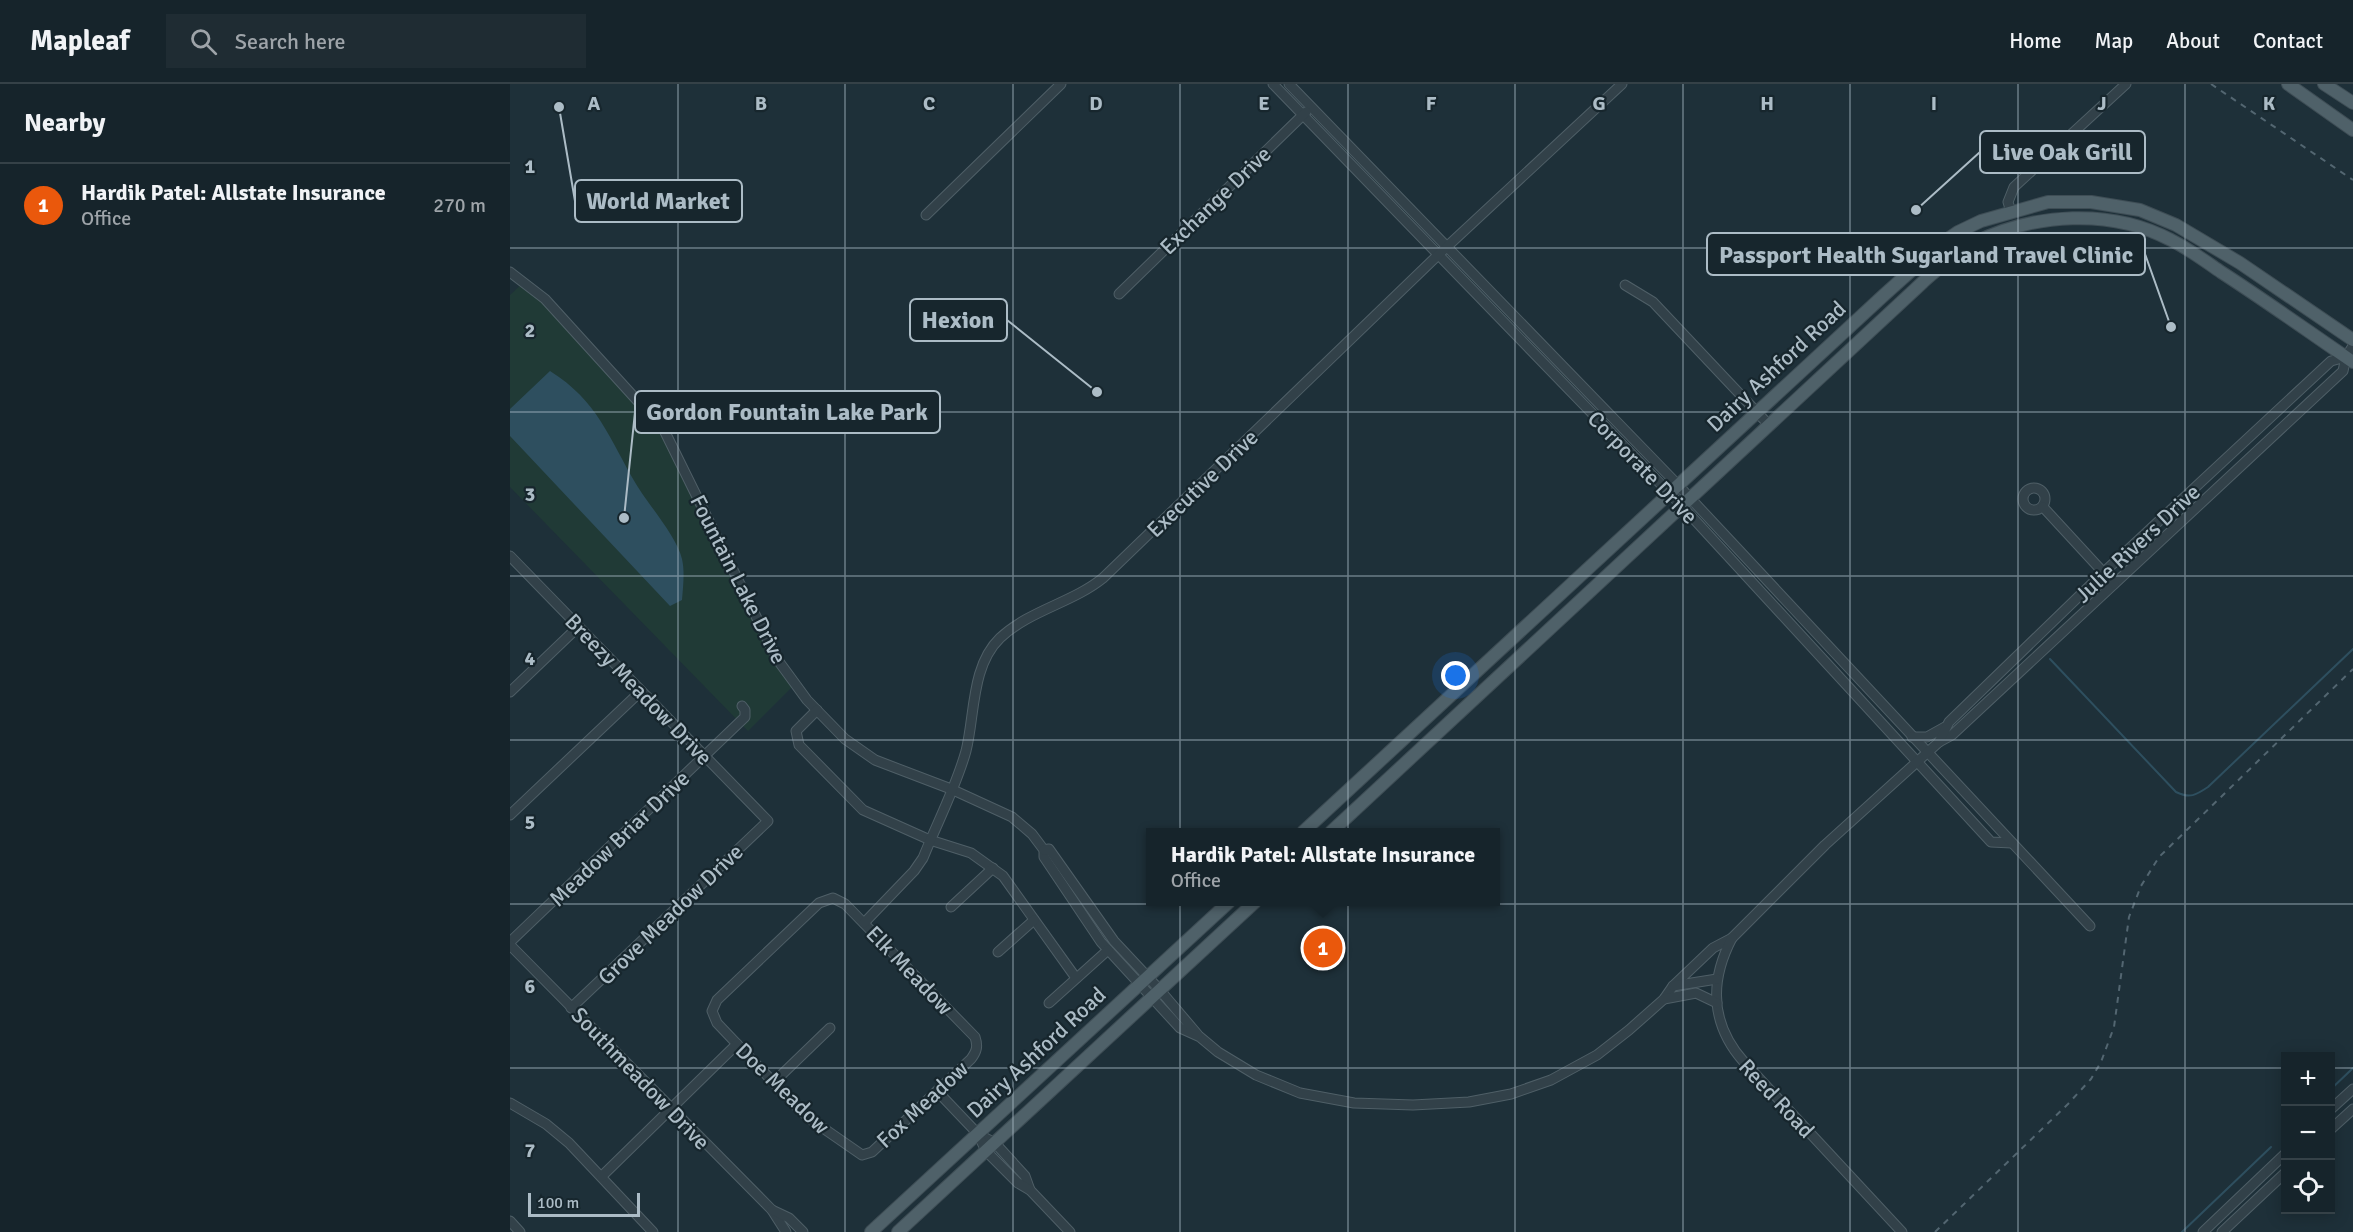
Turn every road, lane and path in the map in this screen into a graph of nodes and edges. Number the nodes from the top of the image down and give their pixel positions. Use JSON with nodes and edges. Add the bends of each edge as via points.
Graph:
{"nodes":[{"id":1,"x":1061,"y":84,"type":"edge"},
{"id":2,"x":1273,"y":84,"type":"edge"},
{"id":3,"x":1289,"y":84,"type":"edge"},
{"id":4,"x":1622,"y":84,"type":"edge"},
{"id":5,"x":2126,"y":84,"type":"edge"},
{"id":6,"x":2288,"y":84,"type":"edge"},
{"id":7,"x":2325,"y":84,"type":"edge"},
{"id":8,"x":2353,"y":103,"type":"edge"},
{"id":9,"x":1312,"y":106,"type":"junction"},
{"id":10,"x":1303,"y":115,"type":"junction"},
{"id":11,"x":2353,"y":130,"type":"edge"},
{"id":12,"x":2011,"y":212,"type":"junction"},
{"id":13,"x":926,"y":215,"type":"dead end"},
{"id":14,"x":1447,"y":246,"type":"junction"},
{"id":15,"x":1438,"y":255,"type":"junction"},
{"id":16,"x":1912,"y":270,"type":"junction"},
{"id":17,"x":510,"y":272,"type":"edge"},
{"id":18,"x":1923,"y":282,"type":"junction"},
{"id":19,"x":1625,"y":285,"type":"dead end"},
{"id":20,"x":1119,"y":294,"type":"dead end"},
{"id":21,"x":1884,"y":295,"type":"junction"},
{"id":22,"x":1896,"y":307,"type":"junction"},
{"id":23,"x":2353,"y":340,"type":"edge"},
{"id":24,"x":2353,"y":346,"type":"edge"},
{"id":25,"x":2350,"y":359,"type":"edge"},
{"id":26,"x":1756,"y":412,"type":"junction"},
{"id":27,"x":1769,"y":425,"type":"junction"},
{"id":28,"x":1624,"y":429,"type":"junction"},
{"id":29,"x":1615,"y":437,"type":"junction"},
{"id":30,"x":2200,"y":484,"type":"junction"},
{"id":31,"x":1674,"y":489,"type":"junction"},
{"id":32,"x":2211,"y":495,"type":"junction"},
{"id":33,"x":1686,"y":501,"type":"junction"},
{"id":34,"x":2043,"y":507,"type":"dead end"},
{"id":35,"x":512,"y":562,"type":"edge"},
{"id":36,"x":2103,"y":573,"type":"junction"},
{"id":37,"x":2114,"y":584,"type":"junction"},
{"id":38,"x":2055,"y":620,"type":"junction"},
{"id":39,"x":1806,"y":622,"type":"junction"},
{"id":40,"x":578,"y":627,"type":"junction"},
{"id":41,"x":1797,"y":631,"type":"junction"},
{"id":42,"x":2062,"y":632,"type":"junction"},
{"id":43,"x":641,"y":691,"type":"junction"},
{"id":44,"x":510,"y":692,"type":"edge"},
{"id":45,"x":742,"y":706,"type":"dead end"},
{"id":46,"x":817,"y":710,"type":"junction"},
{"id":47,"x":1422,"y":722,"type":"junction"},
{"id":48,"x":1945,"y":728,"type":"junction"},
{"id":49,"x":1436,"y":736,"type":"junction"},
{"id":50,"x":1912,"y":737,"type":"junction"},
{"id":51,"x":1939,"y":742,"type":"junction"},
{"id":52,"x":1927,"y":754,"type":"junction"},
{"id":53,"x":704,"y":756,"type":"junction"},
{"id":54,"x":1918,"y":762,"type":"junction"},
{"id":55,"x":1362,"y":778,"type":"junction"},
{"id":56,"x":1952,"y":779,"type":"junction"},
{"id":57,"x":1943,"y":788,"type":"junction"},
{"id":58,"x":951,"y":789,"type":"junction"},
{"id":59,"x":1376,"y":792,"type":"junction"},
{"id":60,"x":510,"y":815,"type":"edge"},
{"id":61,"x":768,"y":820,"type":"joint"},
{"id":62,"x":1307,"y":828,"type":"edge"},
{"id":63,"x":1336,"y":828,"type":"edge"},
{"id":64,"x":930,"y":840,"type":"junction"},
{"id":65,"x":2012,"y":843,"type":"junction"},
{"id":66,"x":1044,"y":850,"type":"junction"},
{"id":67,"x":993,"y":868,"type":"junction"},
{"id":68,"x":1086,"y":902,"type":"junction"},
{"id":69,"x":1225,"y":906,"type":"edge"},
{"id":70,"x":1251,"y":906,"type":"edge"},
{"id":71,"x":951,"y":908,"type":"dead end"},
{"id":72,"x":1077,"y":908,"type":"junction"},
{"id":73,"x":1034,"y":920,"type":"junction"},
{"id":74,"x":864,"y":923,"type":"junction"},
{"id":75,"x":2090,"y":926,"type":"dead end"},
{"id":76,"x":1732,"y":938,"type":"junction"},
{"id":77,"x":510,"y":944,"type":"edge"},
{"id":78,"x":1108,"y":950,"type":"junction"},
{"id":79,"x":999,"y":952,"type":"dead end"},
{"id":80,"x":1076,"y":978,"type":"junction"},
{"id":81,"x":1717,"y":979,"type":"junction"},
{"id":82,"x":1144,"y":981,"type":"junction"},
{"id":83,"x":1673,"y":986,"type":"junction"},
{"id":84,"x":1155,"y":993,"type":"junction"},
{"id":85,"x":1664,"y":999,"type":"junction"},
{"id":86,"x":1049,"y":1003,"type":"dead end"},
{"id":87,"x":1717,"y":1003,"type":"junction"},
{"id":88,"x":571,"y":1008,"type":"junction"},
{"id":89,"x":712,"y":1011,"type":"joint"},
{"id":90,"x":830,"y":1028,"type":"dead end"},
{"id":91,"x":737,"y":1044,"type":"junction"},
{"id":92,"x":977,"y":1049,"type":"joint"},
{"id":93,"x":1062,"y":1056,"type":"junction"},
{"id":94,"x":1074,"y":1068,"type":"junction"},
{"id":95,"x":774,"y":1082,"type":"junction"},
{"id":96,"x":2353,"y":1089,"type":"edge"},
{"id":97,"x":937,"y":1091,"type":"junction"},
{"id":98,"x":510,"y":1103,"type":"edge"},
{"id":99,"x":2335,"y":1106,"type":"edge"},
{"id":100,"x":670,"y":1109,"type":"junction"},
{"id":101,"x":2353,"y":1109,"type":"edge"},
{"id":102,"x":2335,"y":1126,"type":"edge"},
{"id":103,"x":978,"y":1134,"type":"junction"},
{"id":104,"x":991,"y":1147,"type":"junction"},
{"id":105,"x":862,"y":1155,"type":"joint"},
{"id":106,"x":2281,"y":1158,"type":"edge"},
{"id":107,"x":602,"y":1176,"type":"junction"},
{"id":108,"x":2281,"y":1177,"type":"edge"},
{"id":109,"x":772,"y":1210,"type":"junction"},
{"id":110,"x":510,"y":1223,"type":"edge"},
{"id":111,"x":520,"y":1232,"type":"edge"},
{"id":112,"x":652,"y":1232,"type":"edge"},
{"id":113,"x":786,"y":1232,"type":"edge"},
{"id":114,"x":803,"y":1232,"type":"edge"},
{"id":115,"x":871,"y":1232,"type":"edge"},
{"id":116,"x":898,"y":1232,"type":"edge"},
{"id":117,"x":1070,"y":1232,"type":"edge"},
{"id":118,"x":1902,"y":1232,"type":"edge"},
{"id":119,"x":2203,"y":1232,"type":"edge"},
{"id":120,"x":2222,"y":1232,"type":"edge"}],
"edges":[{"from":1,"to":13,"type":"street"},
{"from":2,"to":10,"type":"street","name":"Corporate Drive"},
{"from":3,"to":9,"type":"street","name":"Corporate Drive"},
{"from":4,"to":14,"type":"street","name":"Executive Drive"},
{"from":5,"to":12,"type":"street","via":[[2014,187],[2008,202]]},
{"from":6,"to":11,"type":"main road"},
{"from":7,"to":8,"type":"main road"},
{"from":9,"to":10,"type":"street","name":"Exchange Drive"},
{"from":9,"to":14,"type":"street","name":"Corporate Drive"},
{"from":10,"to":15,"type":"street","name":"Corporate Drive"},
{"from":10,"to":20,"type":"street","name":"Exchange Drive"},
{"from":12,"to":16,"type":"main road","name":"Dairy Ashford Road","via":[[1958,232]]},
{"from":12,"to":23,"type":"main road","name":"Dairy Ashford Road","via":[[2048,202],[2091,202],[2140,210],[2176,225],[2240,264]]},
{"from":14,"to":15,"type":"street","name":"Executive Drive"},
{"from":14,"to":28,"type":"street","name":"Corporate Drive"},
{"from":15,"to":29,"type":"street","name":"Corporate Drive"},
{"from":15,"to":58,"type":"street","name":"Executive Drive","via":[[1103,578],[1088,591],[1023,621],[998,640],[982,668],[966,752]]},
{"from":16,"to":18,"type":"main road"},
{"from":16,"to":21,"type":"main road","name":"Dairy Ashford Road"},
{"from":17,"to":46,"type":"street","name":"Fountain Lake Drive","via":[[545,299],[664,430],[777,659]]},
{"from":18,"to":22,"type":"main road","name":"Dairy Ashford Road"},
{"from":18,"to":25,"type":"main road","name":"Dairy Ashford Road","via":[[1962,251],[2009,228],[2092,217],[2133,225],[2170,239]]},
{"from":19,"to":26,"type":"street","via":[[1653,302]]},
{"from":21,"to":22,"type":"main road"},
{"from":21,"to":26,"type":"main road","name":"Dairy Ashford Road"},
{"from":22,"to":27,"type":"main road","name":"Dairy Ashford Road"},
{"from":24,"to":25,"type":"street","name":"Julie Rivers Drive"},
{"from":25,"to":30,"type":"street","name":"Julie Rivers Drive","via":[[2331,361]]},
{"from":25,"to":32,"type":"street","name":"Julie Rivers Drive","via":[[2343,371]]},
{"from":26,"to":27,"type":"street"},
{"from":26,"to":31,"type":"main road","name":"Dairy Ashford Road"},
{"from":27,"to":33,"type":"main road","name":"Dairy Ashford Road"},
{"from":28,"to":29,"type":"street"},
{"from":28,"to":31,"type":"street","name":"Corporate Drive"},
{"from":29,"to":31,"type":"street","name":"Corporate Drive"},
{"from":30,"to":32,"type":"street"},
{"from":30,"to":36,"type":"street","name":"Julie Rivers Drive"},
{"from":31,"to":33,"type":"street","name":"Corporate Drive"},
{"from":31,"to":47,"type":"main road","name":"Dairy Ashford Road"},
{"from":32,"to":37,"type":"street","name":"Julie Rivers Drive"},
{"from":33,"to":39,"type":"street","name":"Corporate Drive"},
{"from":33,"to":41,"type":"street","name":"Corporate Drive"},
{"from":33,"to":49,"type":"main road","name":"Dairy Ashford Road"},
{"from":34,"to":36,"type":"street"},
{"from":35,"to":40,"type":"street","name":"Breezy Meadow Drive"},
{"from":36,"to":37,"type":"street"},
{"from":36,"to":38,"type":"street","name":"Julie Rivers Drive"},
{"from":37,"to":42,"type":"street","name":"Julie Rivers Drive"},
{"from":38,"to":42,"type":"street"},
{"from":38,"to":48,"type":"street","name":"Julie Rivers Drive"},
{"from":39,"to":41,"type":"street"},
{"from":39,"to":50,"type":"street","name":"Corporate Drive"},
{"from":40,"to":43,"type":"street","name":"Breezy Meadow Drive"},
{"from":40,"to":44,"type":"street"},
{"from":41,"to":54,"type":"street","name":"Corporate Drive"},
{"from":42,"to":51,"type":"street","name":"Julie Rivers Drive","via":[[1952,735]]},
{"from":43,"to":53,"type":"street","name":"Breezy Meadow Drive"},
{"from":43,"to":60,"type":"street"},
{"from":45,"to":53,"type":"street","name":"Meadow Briar Drive","via":[[745,717]]},
{"from":46,"to":58,"type":"street","name":"Fountain Lake Drive","via":[[845,739],[875,760]]},
{"from":46,"to":64,"type":"street","via":[[796,731],[799,745],[863,810]]},
{"from":47,"to":49,"type":"main road"},
{"from":47,"to":55,"type":"main road","name":"Dairy Ashford Road"},
{"from":48,"to":50,"type":"street","via":[[1927,737]]},
{"from":48,"to":51,"type":"street","name":"Julie Rivers Drive"},
{"from":49,"to":59,"type":"main road","name":"Dairy Ashford Road"},
{"from":50,"to":52,"type":"street","name":"Corporate Drive"},
{"from":51,"to":52,"type":"street","name":"Julie Rivers Drive"},
{"from":52,"to":54,"type":"street","name":"Julie Rivers Drive"},
{"from":52,"to":56,"type":"street","name":"Corporate Drive"},
{"from":53,"to":61,"type":"street","name":"Breezy Meadow Drive"},
{"from":53,"to":77,"type":"street","name":"Meadow Briar Drive"},
{"from":54,"to":57,"type":"street","name":"Corporate Drive"},
{"from":54,"to":76,"type":"street","name":"Julie Rivers Drive","via":[[1825,845]]},
{"from":55,"to":59,"type":"main road"},
{"from":55,"to":62,"type":"main road","name":"Dairy Ashford Road"},
{"from":56,"to":57,"type":"street"},
{"from":56,"to":65,"type":"street","name":"Corporate Drive"},
{"from":57,"to":65,"type":"street","name":"Corporate Drive","via":[[1991,842]]},
{"from":58,"to":64,"type":"street","name":"Executive Drive"},
{"from":58,"to":66,"type":"street","name":"Fountain Lake Drive","via":[[1012,817]]},
{"from":59,"to":63,"type":"main road","name":"Dairy Ashford Road"},
{"from":61,"to":88,"type":"street","name":"Grove Meadow Drive"},
{"from":64,"to":67,"type":"street","via":[[971,853]]},
{"from":64,"to":74,"type":"street","name":"Executive Drive","via":[[914,871]]},
{"from":65,"to":75,"type":"street","name":"Corporate Drive"},
{"from":66,"to":68,"type":"street","name":"Fountain Lake Drive","via":[[1049,849]]},
{"from":66,"to":72,"type":"street","name":"Fountain Lake Drive","via":[[1044,857]]},
{"from":67,"to":71,"type":"street"},
{"from":67,"to":73,"type":"street"},
{"from":68,"to":72,"type":"street"},
{"from":68,"to":82,"type":"street","name":"Fountain Lake Drive"},
{"from":69,"to":82,"type":"main road","name":"Dairy Ashford Road"},
{"from":70,"to":84,"type":"main road","name":"Dairy Ashford Road"},
{"from":72,"to":78,"type":"street","name":"Fountain Lake Drive"},
{"from":73,"to":79,"type":"street"},
{"from":73,"to":80,"type":"street"},
{"from":74,"to":89,"type":"street","name":"Elk Meadow","via":[[833,898],[819,903],[717,1000]]},
{"from":74,"to":92,"type":"street","name":"Elk Meadow","via":[[975,1037]]},
{"from":76,"to":81,"type":"street","name":"Reed Road"},
{"from":76,"to":83,"type":"street","name":"Julie Rivers Drive","via":[[1713,948]]},
{"from":77,"to":88,"type":"street","name":"Southmeadow Drive"},
{"from":78,"to":80,"type":"street"},
{"from":78,"to":82,"type":"street","name":"Fountain Lake Drive"},
{"from":80,"to":86,"type":"street"},
{"from":81,"to":83,"type":"street"},
{"from":81,"to":87,"type":"street","name":"Reed Road"},
{"from":82,"to":84,"type":"street","name":"Julie Rivers Drive"},
{"from":82,"to":93,"type":"main road","name":"Dairy Ashford Road"},
{"from":83,"to":85,"type":"street","name":"Julie Rivers Drive"},
{"from":84,"to":85,"type":"street","name":"Julie Rivers Drive","via":[[1180,1028],[1256,1075],[1300,1093],[1354,1103],[1413,1105],[1469,1102],[1511,1094],[1551,1080],[1598,1055]]},
{"from":84,"to":94,"type":"main road","name":"Dairy Ashford Road"},
{"from":85,"to":87,"type":"street","name":"Julie Rivers Drive","via":[[1696,993]]},
{"from":87,"to":118,"type":"street","name":"Reed Road","via":[[1724,1032],[1735,1052]]},
{"from":88,"to":100,"type":"street","name":"Southmeadow Drive"},
{"from":89,"to":91,"type":"street","name":"Doe Meadow","via":[[717,1023]]},
{"from":90,"to":95,"type":"street"},
{"from":91,"to":95,"type":"street","name":"Doe Meadow"},
{"from":91,"to":100,"type":"street"},
{"from":92,"to":97,"type":"street","name":"Fox Meadow"},
{"from":93,"to":94,"type":"main road"},
{"from":93,"to":103,"type":"main road","name":"Dairy Ashford Road"},
{"from":94,"to":104,"type":"main road","name":"Dairy Ashford Road"},
{"from":95,"to":105,"type":"street","name":"Doe Meadow","via":[[810,1119]]},
{"from":96,"to":99,"type":"street"},
{"from":97,"to":103,"type":"street"},
{"from":97,"to":105,"type":"street","name":"Fox Meadow","via":[[872,1152]]},
{"from":98,"to":107,"type":"street","via":[[546,1124]]},
{"from":100,"to":107,"type":"street"},
{"from":100,"to":109,"type":"street","name":"Southmeadow Drive"},
{"from":101,"to":102,"type":"street"},
{"from":103,"to":104,"type":"street"},
{"from":103,"to":115,"type":"main road","name":"Dairy Ashford Road"},
{"from":104,"to":116,"type":"main road","name":"Dairy Ashford Road"},
{"from":104,"to":117,"type":"street","via":[[1018,1183],[1030,1190]]},
{"from":106,"to":119,"type":"street"},
{"from":107,"to":112,"type":"street"},
{"from":108,"to":120,"type":"street"},
{"from":109,"to":113,"type":"street","name":"Southmeadow Drive"},
{"from":109,"to":114,"type":"street","name":"Southmeadow Drive","via":[[789,1218]]},
{"from":110,"to":111,"type":"street"}]}
